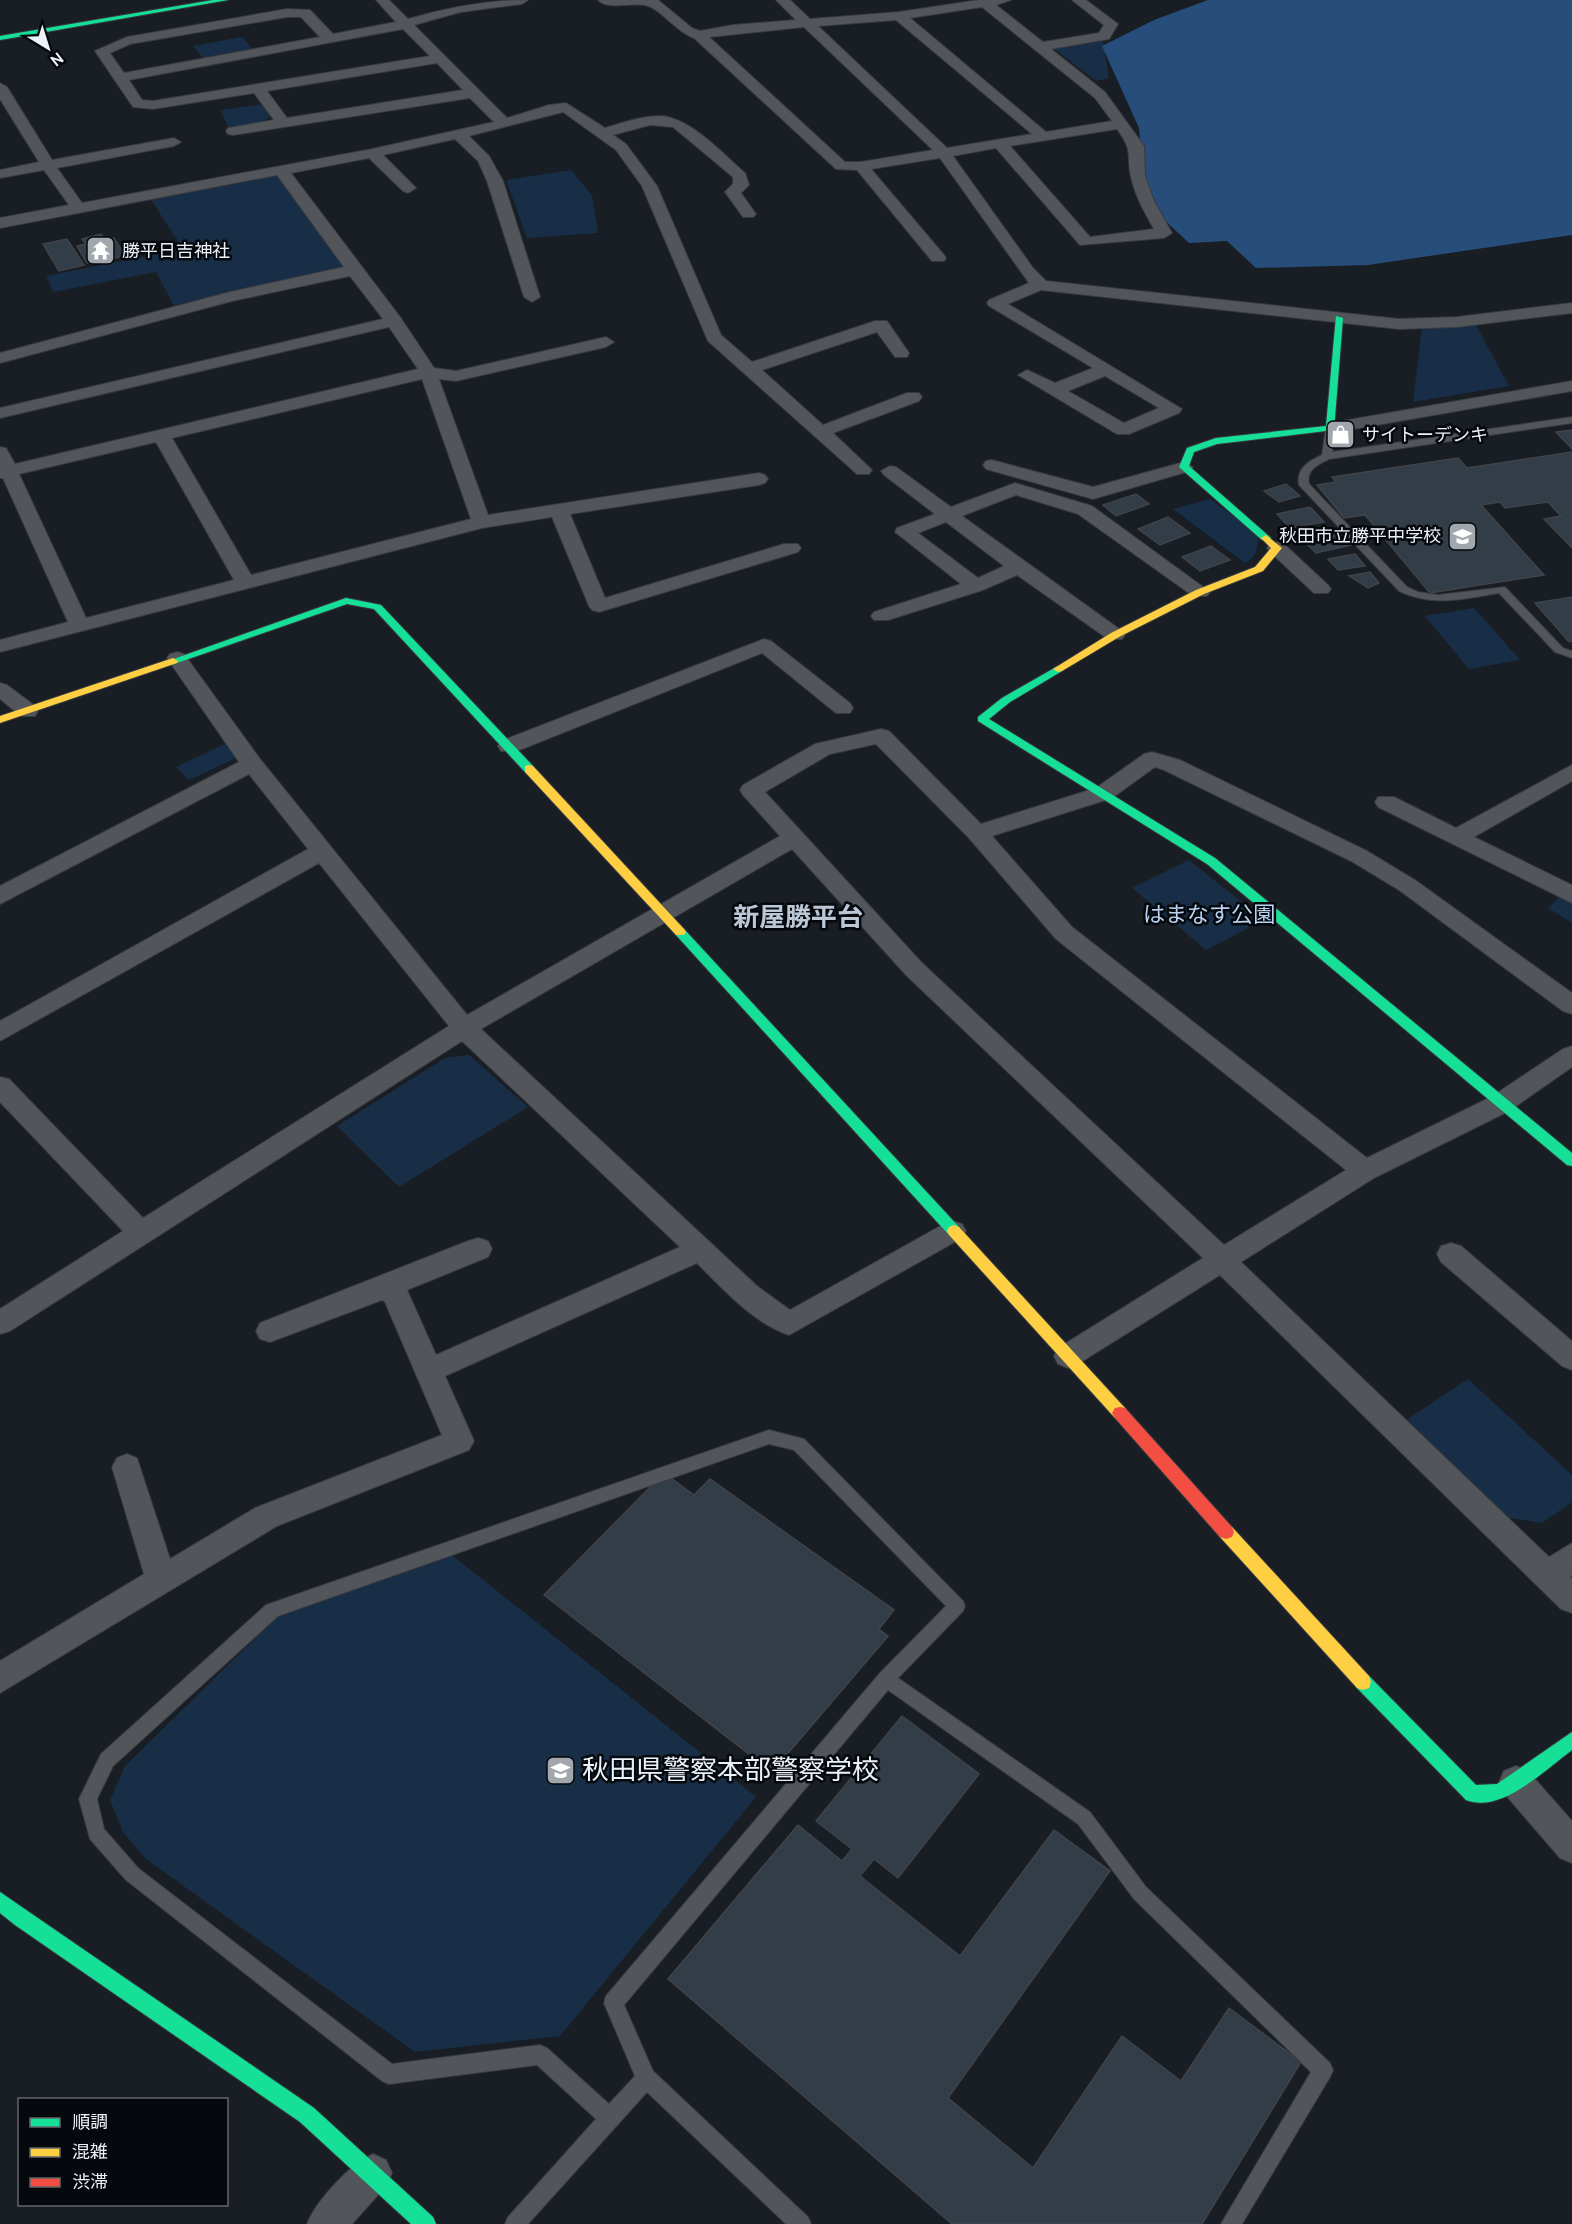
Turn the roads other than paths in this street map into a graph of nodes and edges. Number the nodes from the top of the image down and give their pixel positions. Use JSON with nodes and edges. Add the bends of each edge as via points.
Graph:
{"nodes":[{"id":1,"x":225,"y":0,"type":"edge"},
{"id":2,"x":382,"y":0,"type":"edge"},
{"id":3,"x":522,"y":0,"type":"edge"},
{"id":4,"x":604,"y":0,"type":"edge"},
{"id":5,"x":782,"y":0,"type":"edge"},
{"id":6,"x":1005,"y":0,"type":"edge"},
{"id":7,"x":1078,"y":0,"type":"edge"},
{"id":8,"x":985,"y":3,"type":"junction"},
{"id":9,"x":193,"y":6,"type":"junction"},
{"id":10,"x":899,"y":16,"type":"junction"},
{"id":11,"x":406,"y":22,"type":"junction"},
{"id":12,"x":808,"y":23,"type":"junction"},
{"id":13,"x":207,"y":26,"type":"junction"},
{"id":14,"x":699,"y":35,"type":"junction"},
{"id":15,"x":0,"y":38,"type":"edge"},
{"id":16,"x":330,"y":39,"type":"junction"},
{"id":17,"x":1039,"y":47,"type":"junction"},
{"id":18,"x":439,"y":59,"type":"junction"},
{"id":19,"x":120,"y":78,"type":"junction"},
{"id":20,"x":0,"y":87,"type":"edge"},
{"id":21,"x":258,"y":88,"type":"junction"},
{"id":22,"x":474,"y":93,"type":"junction"},
{"id":23,"x":283,"y":123,"type":"junction"},
{"id":24,"x":504,"y":124,"type":"junction"},
{"id":25,"x":1120,"y":124,"type":"junction"},
{"id":26,"x":233,"y":131,"type":"dead end"},
{"id":27,"x":603,"y":133,"type":"junction"},
{"id":28,"x":458,"y":134,"type":"junction"},
{"id":29,"x":1042,"y":136,"type":"junction"},
{"id":30,"x":174,"y":142,"type":"dead end"},
{"id":31,"x":1000,"y":144,"type":"junction"},
{"id":32,"x":943,"y":152,"type":"junction"},
{"id":33,"x":372,"y":153,"type":"junction"},
{"id":34,"x":47,"y":165,"type":"junction"},
{"id":35,"x":861,"y":166,"type":"junction"},
{"id":36,"x":280,"y":169,"type":"junction"},
{"id":37,"x":0,"y":174,"type":"edge"},
{"id":38,"x":408,"y":188,"type":"dead end"},
{"id":39,"x":78,"y":206,"type":"junction"},
{"id":40,"x":748,"y":213,"type":"dead end"},
{"id":41,"x":0,"y":223,"type":"edge"},
{"id":42,"x":938,"y":258,"type":"dead end"},
{"id":43,"x":354,"y":270,"type":"junction"},
{"id":44,"x":1040,"y":284,"type":"junction"},
{"id":45,"x":532,"y":297,"type":"dead end"},
{"id":46,"x":1572,"y":308,"type":"edge"},
{"id":47,"x":1339,"y":318,"type":"junction"},
{"id":48,"x":394,"y":321,"type":"junction"},
{"id":49,"x":606,"y":342,"type":"dead end"},
{"id":50,"x":901,"y":353,"type":"dead end"},
{"id":51,"x":0,"y":358,"type":"edge"},
{"id":52,"x":749,"y":369,"type":"junction"},
{"id":53,"x":1106,"y":369,"type":"junction"},
{"id":54,"x":428,"y":372,"type":"junction"},
{"id":55,"x":1027,"y":375,"type":"dead end"},
{"id":56,"x":1572,"y":386,"type":"edge"},
{"id":57,"x":1054,"y":390,"type":"junction"},
{"id":58,"x":913,"y":397,"type":"dead end"},
{"id":59,"x":0,"y":412,"type":"edge"},
{"id":60,"x":1572,"y":420,"type":"edge"},
{"id":61,"x":1331,"y":428,"type":"junction"},
{"id":62,"x":820,"y":432,"type":"junction"},
{"id":63,"x":161,"y":435,"type":"junction"},
{"id":64,"x":0,"y":452,"type":"edge"},
{"id":65,"x":1327,"y":456,"type":"junction"},
{"id":66,"x":992,"y":465,"type":"dead end"},
{"id":67,"x":1184,"y":467,"type":"junction"},
{"id":68,"x":863,"y":471,"type":"dead end"},
{"id":69,"x":890,"y":471,"type":"dead end"},
{"id":70,"x":5,"y":472,"type":"edge"},
{"id":71,"x":759,"y":479,"type":"dead end"},
{"id":72,"x":559,"y":510,"type":"junction"},
{"id":73,"x":947,"y":515,"type":"junction"},
{"id":74,"x":482,"y":522,"type":"junction"},
{"id":75,"x":791,"y":548,"type":"dead end"},
{"id":76,"x":1277,"y":548,"type":"junction"},
{"id":77,"x":1018,"y":567,"type":"junction"},
{"id":78,"x":246,"y":584,"type":"junction"},
{"id":79,"x":976,"y":586,"type":"junction"},
{"id":80,"x":1321,"y":589,"type":"dead end"},
{"id":81,"x":1200,"y":592,"type":"junction"},
{"id":82,"x":881,"y":616,"type":"dead end"},
{"id":83,"x":80,"y":626,"type":"junction"},
{"id":84,"x":1115,"y":635,"type":"junction"},
{"id":85,"x":0,"y":646,"type":"edge"},
{"id":86,"x":1572,"y":655,"type":"edge"},
{"id":87,"x":177,"y":658,"type":"junction"},
{"id":88,"x":0,"y":689,"type":"edge"},
{"id":89,"x":843,"y":708,"type":"dead end"},
{"id":90,"x":28,"y":711,"type":"junction"},
{"id":91,"x":0,"y":720,"type":"edge"},
{"id":92,"x":509,"y":746,"type":"junction"},
{"id":93,"x":252,"y":764,"type":"junction"},
{"id":94,"x":1572,"y":772,"type":"edge"},
{"id":95,"x":1104,"y":793,"type":"junction"},
{"id":96,"x":1386,"y":802,"type":"dead end"},
{"id":97,"x":977,"y":833,"type":"junction"},
{"id":98,"x":795,"y":837,"type":"junction"},
{"id":99,"x":1456,"y":837,"type":"junction"},
{"id":100,"x":321,"y":852,"type":"junction"},
{"id":101,"x":1572,"y":895,"type":"edge"},
{"id":102,"x":0,"y":896,"type":"edge"},
{"id":103,"x":660,"y":913,"type":"junction"},
{"id":104,"x":1572,"y":1005,"type":"edge"},
{"id":105,"x":464,"y":1028,"type":"junction"},
{"id":106,"x":0,"y":1032,"type":"edge"},
{"id":107,"x":1572,"y":1055,"type":"edge"},
{"id":108,"x":0,"y":1086,"type":"edge"},
{"id":109,"x":1500,"y":1104,"type":"junction"},
{"id":110,"x":1572,"y":1161,"type":"edge"},
{"id":111,"x":1365,"y":1171,"type":"junction"},
{"id":112,"x":953,"y":1231,"type":"junction"},
{"id":113,"x":141,"y":1233,"type":"junction"},
{"id":114,"x":478,"y":1249,"type":"dead end"},
{"id":115,"x":700,"y":1250,"type":"junction"},
{"id":116,"x":1451,"y":1254,"type":"dead end"},
{"id":117,"x":1223,"y":1261,"type":"junction"},
{"id":118,"x":384,"y":1288,"type":"junction"},
{"id":119,"x":0,"y":1323,"type":"edge"},
{"id":120,"x":270,"y":1331,"type":"dead end"},
{"id":121,"x":1068,"y":1356,"type":"junction"},
{"id":122,"x":1572,"y":1358,"type":"edge"},
{"id":123,"x":429,"y":1371,"type":"junction"},
{"id":124,"x":127,"y":1467,"type":"dead end"},
{"id":125,"x":1560,"y":1566,"type":"edge"},
{"id":126,"x":161,"y":1580,"type":"junction"},
{"id":127,"x":1572,"y":1599,"type":"edge"},
{"id":128,"x":0,"y":1678,"type":"edge"},
{"id":129,"x":886,"y":1679,"type":"junction"},
{"id":130,"x":1572,"y":1740,"type":"edge"},
{"id":131,"x":1516,"y":1782,"type":"junction"},
{"id":132,"x":1572,"y":1846,"type":"edge"},
{"id":133,"x":0,"y":1901,"type":"edge"},
{"id":134,"x":646,"y":2078,"type":"junction"},
{"id":135,"x":610,"y":2118,"type":"junction"},
{"id":136,"x":373,"y":2173,"type":"junction"},
{"id":137,"x":326,"y":2224,"type":"edge"},
{"id":138,"x":426,"y":2224,"type":"edge"},
{"id":139,"x":514,"y":2224,"type":"edge"},
{"id":140,"x":801,"y":2224,"type":"edge"},
{"id":141,"x":1232,"y":2224,"type":"edge"}],
"edges":[{"from":1,"to":9,"type":"street"},
{"from":2,"to":11,"type":"street"},
{"from":3,"to":11,"type":"street","via":[[460,8]]},
{"from":4,"to":14,"type":"street","via":[[652,2],[687,31]]},
{"from":5,"to":12,"type":"street"},
{"from":6,"to":8,"type":"street"},
{"from":7,"to":17,"type":"street","via":[[1111,24],[1104,36]]},
{"from":8,"to":10,"type":"street"},
{"from":8,"to":17,"type":"street"},
{"from":9,"to":13,"type":"street"},
{"from":9,"to":15,"type":"street"},
{"from":10,"to":12,"type":"street"},
{"from":10,"to":29,"type":"street"},
{"from":11,"to":16,"type":"street"},
{"from":11,"to":18,"type":"street"},
{"from":12,"to":14,"type":"street"},
{"from":12,"to":32,"type":"street"},
{"from":13,"to":16,"type":"street","via":[[287,12],[305,14]]},
{"from":13,"to":19,"type":"street","via":[[108,46],[102,51]]},
{"from":14,"to":35,"type":"street","via":[[841,166]]},
{"from":16,"to":19,"type":"street"},
{"from":17,"to":25,"type":"street","via":[[1100,95]]},
{"from":18,"to":21,"type":"street"},
{"from":18,"to":22,"type":"street"},
{"from":19,"to":21,"type":"street","via":[[138,104]]},
{"from":20,"to":34,"type":"street","via":[[17,125]]},
{"from":21,"to":23,"type":"street"},
{"from":22,"to":23,"type":"street"},
{"from":22,"to":24,"type":"street"},
{"from":23,"to":26,"type":"street"},
{"from":24,"to":27,"type":"street","via":[[561,106]]},
{"from":24,"to":28,"type":"street"},
{"from":25,"to":29,"type":"street"},
{"from":25,"to":31,"type":"street","via":[[1137,146],[1138,176],[1146,201],[1164,233],[1086,242]]},
{"from":27,"to":40,"type":"street","via":[[653,121],[678,124],[740,176],[741,185],[733,192]]},
{"from":27,"to":52,"type":"street","via":[[621,147],[649,186],[714,338]]},
{"from":28,"to":33,"type":"street"},
{"from":28,"to":45,"type":"street","via":[[484,159],[495,181]]},
{"from":29,"to":31,"type":"street"},
{"from":30,"to":34,"type":"street"},
{"from":31,"to":32,"type":"street"},
{"from":32,"to":35,"type":"street"},
{"from":32,"to":44,"type":"street"},
{"from":33,"to":36,"type":"street"},
{"from":33,"to":38,"type":"street"},
{"from":34,"to":37,"type":"street"},
{"from":34,"to":39,"type":"street"},
{"from":35,"to":42,"type":"street"},
{"from":36,"to":39,"type":"street"},
{"from":36,"to":43,"type":"street","via":[[304,196]]},
{"from":39,"to":41,"type":"street"},
{"from":43,"to":48,"type":"street"},
{"from":43,"to":51,"type":"street","via":[[230,297]]},
{"from":44,"to":47,"type":"street"},
{"from":44,"to":53,"type":"street","via":[[995,303]]},
{"from":46,"to":47,"type":"street","via":[[1457,322],[1399,324]]},
{"from":47,"to":61,"type":"street"},
{"from":48,"to":54,"type":"street"},
{"from":48,"to":59,"type":"street"},
{"from":49,"to":54,"type":"street","via":[[456,376]]},
{"from":50,"to":52,"type":"street","via":[[880,325]]},
{"from":52,"to":62,"type":"street"},
{"from":53,"to":57,"type":"street"},
{"from":53,"to":57,"type":"street","via":[[1173,409],[1123,430]]},
{"from":54,"to":63,"type":"street"},
{"from":54,"to":74,"type":"street"},
{"from":55,"to":57,"type":"street"},
{"from":56,"to":61,"type":"street"},
{"from":58,"to":62,"type":"street"},
{"from":60,"to":65,"type":"lane"},
{"from":61,"to":65,"type":"lane"},
{"from":61,"to":67,"type":"street","via":[[1216,441],[1190,450]]},
{"from":62,"to":68,"type":"street"},
{"from":63,"to":70,"type":"street"},
{"from":63,"to":78,"type":"street"},
{"from":64,"to":70,"type":"street"},
{"from":65,"to":86,"type":"lane","via":[[1306,468],[1304,485],[1402,589],[1433,600],[1501,589],[1559,650]]},
{"from":66,"to":67,"type":"street","via":[[1093,493]]},
{"from":67,"to":76,"type":"street"},
{"from":69,"to":73,"type":"street"},
{"from":70,"to":83,"type":"street"},
{"from":71,"to":72,"type":"street"},
{"from":72,"to":74,"type":"street"},
{"from":72,"to":75,"type":"street","via":[[599,606]]},
{"from":73,"to":77,"type":"street"},
{"from":73,"to":79,"type":"street","via":[[904,532]]},
{"from":73,"to":81,"type":"street","via":[[1015,489],[1053,499],[1085,510]]},
{"from":74,"to":78,"type":"street"},
{"from":76,"to":80,"type":"street"},
{"from":76,"to":81,"type":"street","via":[[1259,569]]},
{"from":77,"to":79,"type":"street"},
{"from":77,"to":84,"type":"street"},
{"from":78,"to":83,"type":"street"},
{"from":79,"to":82,"type":"street"},
{"from":81,"to":84,"type":"street"},
{"from":83,"to":85,"type":"street"},
{"from":84,"to":95,"type":"street","via":[[1006,700],[982,719]]},
{"from":87,"to":90,"type":"street"},
{"from":87,"to":92,"type":"street","via":[[346,601],[377,607]]},
{"from":87,"to":93,"type":"street"},
{"from":88,"to":90,"type":"street"},
{"from":89,"to":92,"type":"street","via":[[764,645]]},
{"from":90,"to":91,"type":"street"},
{"from":92,"to":103,"type":"street"},
{"from":93,"to":100,"type":"street"},
{"from":93,"to":102,"type":"street"},
{"from":94,"to":99,"type":"street"},
{"from":95,"to":97,"type":"street"},
{"from":95,"to":104,"type":"street","via":[[1152,759],[1172,765],[1378,867]]},
{"from":95,"to":109,"type":"street","via":[[1211,861]]},
{"from":96,"to":99,"type":"street"},
{"from":97,"to":98,"type":"street","via":[[881,736],[824,749],[751,790]]},
{"from":97,"to":111,"type":"street","via":[[1064,933]]},
{"from":98,"to":103,"type":"street"},
{"from":98,"to":117,"type":"street","via":[[914,969]]},
{"from":99,"to":101,"type":"street"},
{"from":100,"to":105,"type":"street"},
{"from":100,"to":106,"type":"street"},
{"from":103,"to":105,"type":"street"},
{"from":103,"to":112,"type":"street"},
{"from":105,"to":113,"type":"street"},
{"from":105,"to":115,"type":"street"},
{"from":107,"to":109,"type":"street"},
{"from":108,"to":113,"type":"street"},
{"from":109,"to":110,"type":"street"},
{"from":109,"to":111,"type":"street"},
{"from":111,"to":117,"type":"street"},
{"from":112,"to":115,"type":"street","via":[[789,1324],[747,1294]]},
{"from":112,"to":121,"type":"street"},
{"from":113,"to":119,"type":"street"},
{"from":114,"to":118,"type":"street"},
{"from":115,"to":123,"type":"street"},
{"from":116,"to":122,"type":"street"},
{"from":117,"to":121,"type":"street"},
{"from":117,"to":125,"type":"street"},
{"from":118,"to":120,"type":"street"},
{"from":118,"to":123,"type":"street","via":[[396,1295]]},
{"from":121,"to":131,"type":"street","via":[[1287,1601],[1472,1794],[1500,1792]]},
{"from":123,"to":126,"type":"street","via":[[459,1441],[266,1517]]},
{"from":124,"to":126,"type":"street"},
{"from":125,"to":127,"type":"street"},
{"from":126,"to":128,"type":"street"},
{"from":129,"to":134,"type":"lane","via":[[613,2003]]},
{"from":129,"to":135,"type":"lane","via":[[957,1606],[799,1444],[769,1437],[272,1610],[107,1760],[88,1799],[96,1833],[132,1874],[389,2074],[540,2055]]},
{"from":129,"to":141,"type":"lane","via":[[1084,1818],[1140,1893],[1323,2070]]},
{"from":130,"to":131,"type":"street"},
{"from":131,"to":132,"type":"street"},
{"from":133,"to":136,"type":"street","via":[[308,2115]]},
{"from":134,"to":135,"type":"lane"},
{"from":134,"to":140,"type":"lane"},
{"from":135,"to":139,"type":"lane"},
{"from":136,"to":137,"type":"street"},
{"from":136,"to":138,"type":"street"}]}
